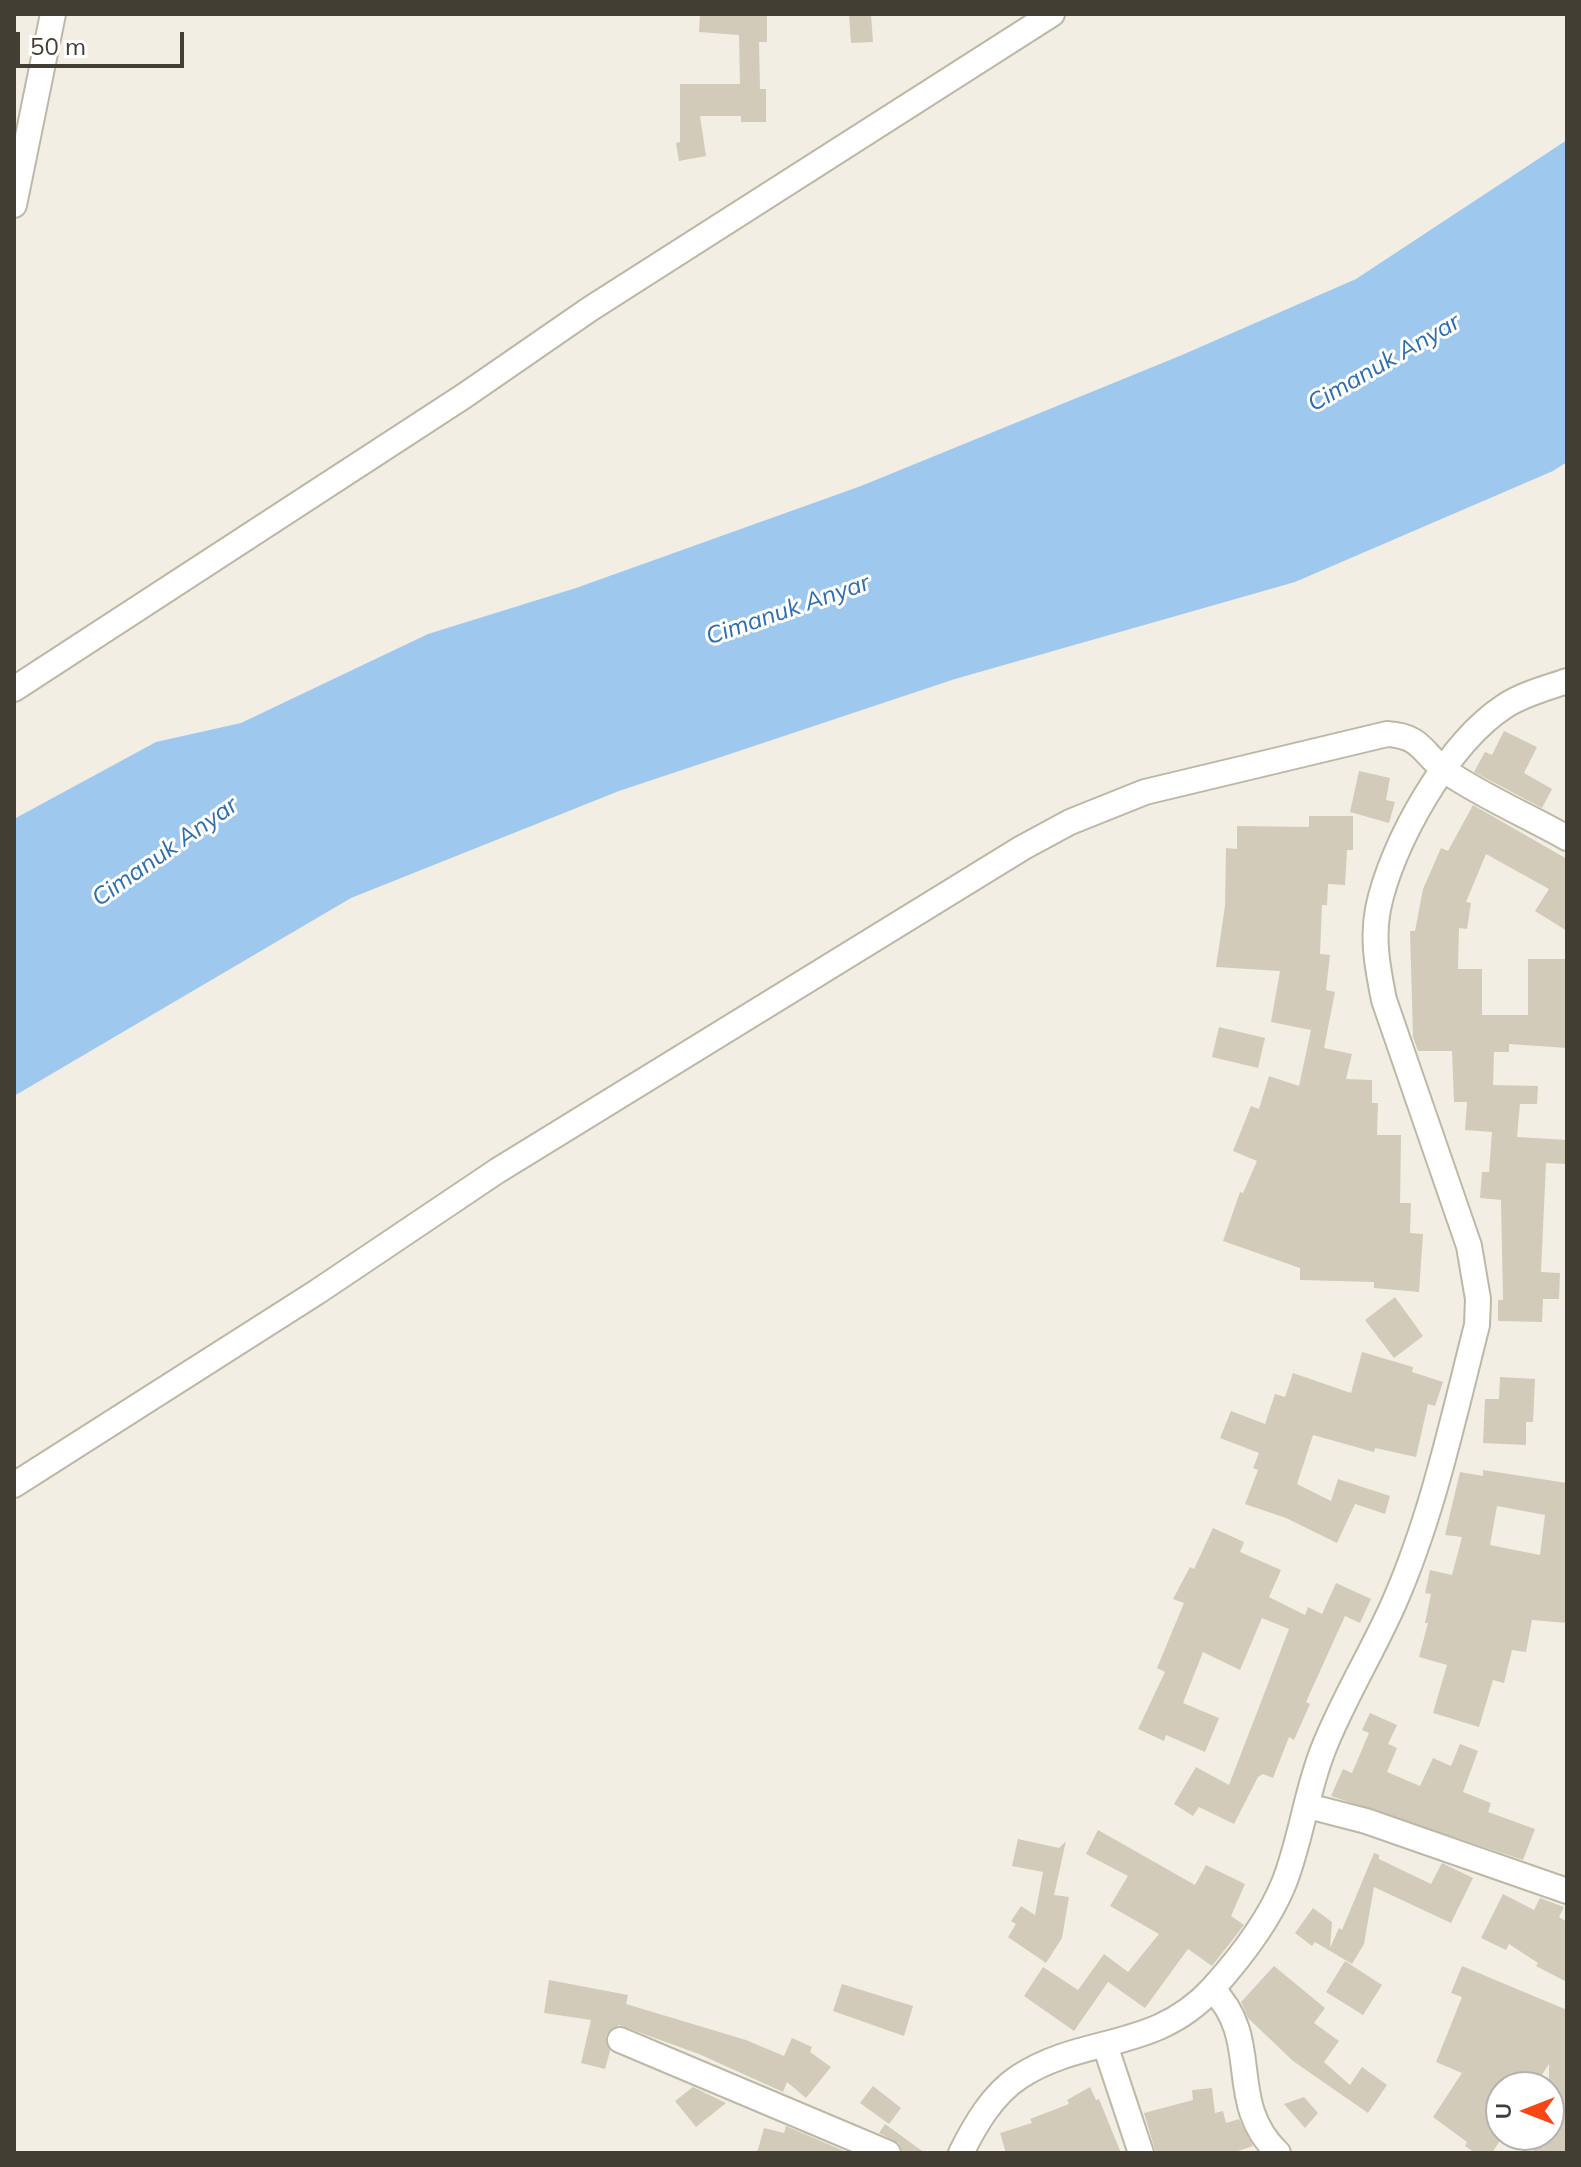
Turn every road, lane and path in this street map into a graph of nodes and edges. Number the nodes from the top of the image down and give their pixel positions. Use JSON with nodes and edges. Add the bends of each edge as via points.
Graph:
{"nodes":[{"id":1,"x":53,"y":14,"type":"edge"},
{"id":2,"x":1037,"y":18,"type":"edge"},
{"id":3,"x":14,"y":205,"type":"edge"},
{"id":4,"x":1567,"y":681,"type":"edge"},
{"id":5,"x":14,"y":689,"type":"edge"},
{"id":6,"x":1444,"y":770,"type":"junction"},
{"id":7,"x":1567,"y":838,"type":"edge"},
{"id":8,"x":14,"y":1485,"type":"edge"},
{"id":9,"x":1308,"y":1806,"type":"junction"},
{"id":10,"x":1567,"y":1891,"type":"edge"},
{"id":11,"x":1212,"y":1989,"type":"junction"},
{"id":12,"x":620,"y":2040,"type":"dead end"},
{"id":13,"x":1105,"y":2045,"type":"junction"},
{"id":14,"x":888,"y":2153,"type":"edge"},
{"id":15,"x":961,"y":2153,"type":"edge"},
{"id":16,"x":1141,"y":2153,"type":"edge"},
{"id":17,"x":1278,"y":2153,"type":"edge"}],
"edges":[{"from":1,"to":3,"type":"street"},
{"from":2,"to":5,"type":"street"},
{"from":4,"to":6,"type":"street","via":[[1505,706],[1468,738]]},
{"from":6,"to":7,"type":"street"},
{"from":6,"to":8,"type":"street","via":[[1415,740],[1387,734],[1145,792],[1070,822],[948,890],[497,1171]]},
{"from":6,"to":9,"type":"street","via":[[1385,882],[1376,964],[1403,1061],[1469,1246],[1477,1325],[1427,1520],[1395,1602],[1323,1749]]},
{"from":9,"to":10,"type":"street"},
{"from":9,"to":11,"type":"street","via":[[1284,1882],[1264,1921]]},
{"from":11,"to":13,"type":"street","via":[[1168,2025]]},
{"from":11,"to":17,"type":"street","via":[[1236,2020],[1248,2104]]},
{"from":12,"to":14,"type":"street"},
{"from":13,"to":15,"type":"street","via":[[1041,2065],[1017,2079],[975,2124]]},
{"from":13,"to":16,"type":"street"}]}
